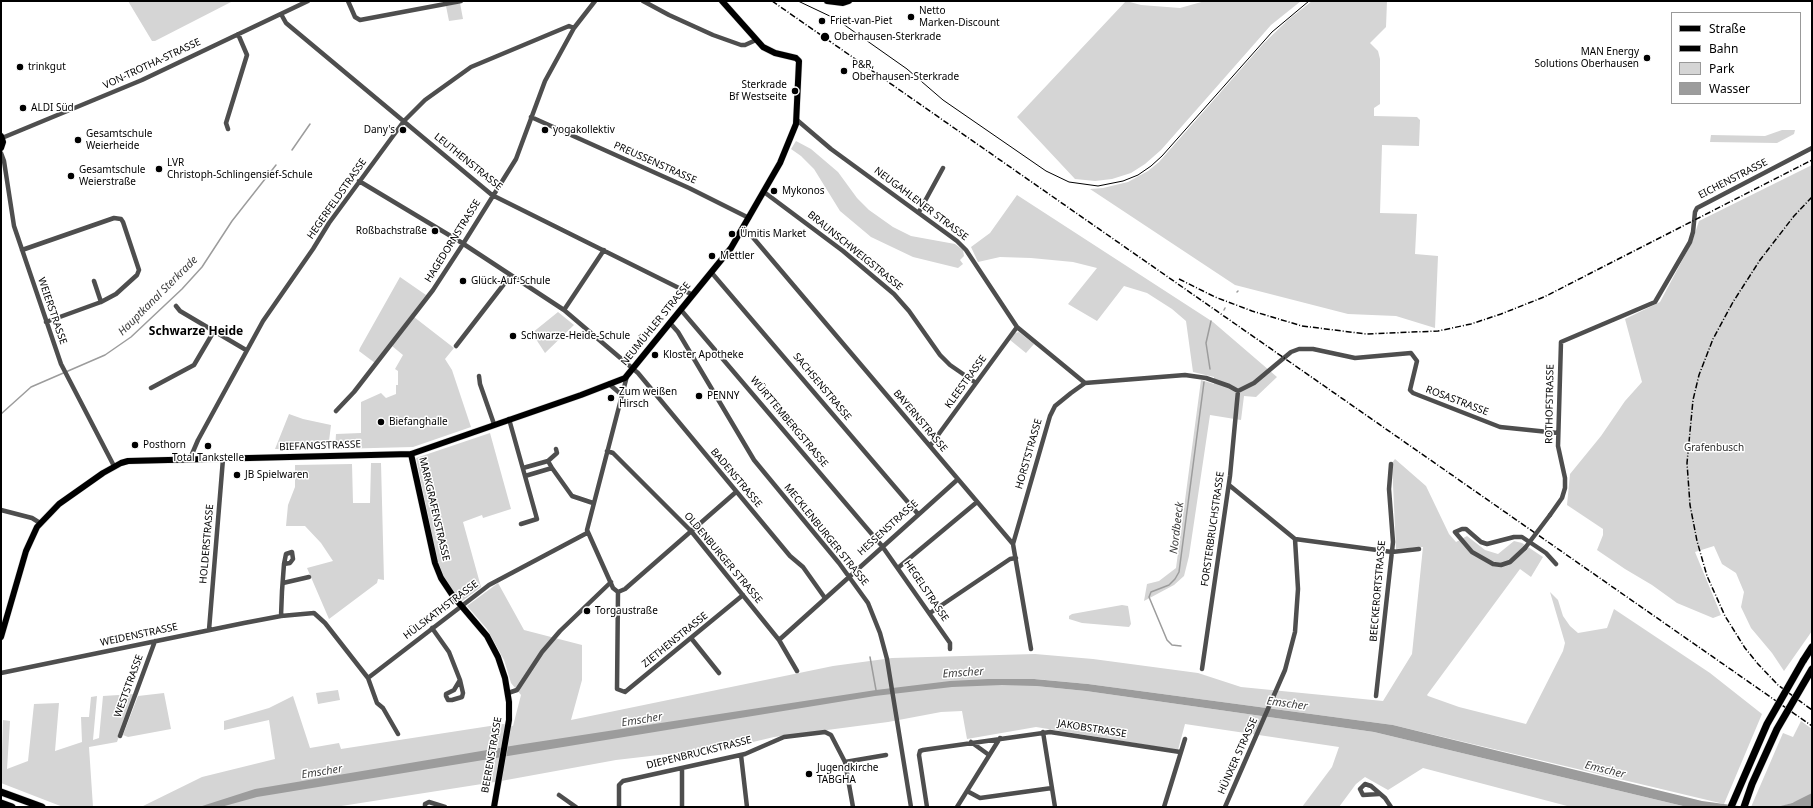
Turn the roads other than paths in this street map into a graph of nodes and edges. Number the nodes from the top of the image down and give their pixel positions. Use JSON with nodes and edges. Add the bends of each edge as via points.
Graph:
{"nodes":[{"id":1,"x":308,"y":1,"type":"edge"},
{"id":2,"x":348,"y":1,"type":"edge"},
{"id":3,"x":461,"y":1,"type":"edge"},
{"id":4,"x":594,"y":1,"type":"edge"},
{"id":5,"x":643,"y":1,"type":"edge"},
{"id":6,"x":722,"y":1,"type":"edge"},
{"id":7,"x":827,"y":1,"type":"edge"},
{"id":8,"x":846,"y":2,"type":"edge"},
{"id":9,"x":281,"y":14,"type":"junction"},
{"id":10,"x":574,"y":28,"type":"junction"},
{"id":11,"x":238,"y":34,"type":"junction"},
{"id":12,"x":756,"y":40,"type":"junction"},
{"id":13,"x":531,"y":117,"type":"junction"},
{"id":14,"x":797,"y":120,"type":"junction"},
{"id":15,"x":404,"y":122,"type":"junction"},
{"id":16,"x":228,"y":129,"type":"dead end"},
{"id":17,"x":1,"y":137,"type":"edge"},
{"id":18,"x":1,"y":148,"type":"edge"},
{"id":19,"x":1812,"y":148,"type":"edge"},
{"id":20,"x":1,"y":153,"type":"edge"},
{"id":21,"x":943,"y":168,"type":"dead end"},
{"id":22,"x":359,"y":181,"type":"junction"},
{"id":23,"x":764,"y":192,"type":"junction"},
{"id":24,"x":492,"y":195,"type":"junction"},
{"id":25,"x":919,"y":212,"type":"junction"},
{"id":26,"x":749,"y":218,"type":"junction"},
{"id":27,"x":743,"y":228,"type":"junction"},
{"id":28,"x":463,"y":244,"type":"junction"},
{"id":29,"x":22,"y":250,"type":"junction"},
{"id":30,"x":604,"y":250,"type":"junction"},
{"id":31,"x":711,"y":272,"type":"junction"},
{"id":32,"x":511,"y":275,"type":"junction"},
{"id":33,"x":94,"y":281,"type":"dead end"},
{"id":34,"x":693,"y":295,"type":"junction"},
{"id":35,"x":101,"y":302,"type":"junction"},
{"id":36,"x":176,"y":306,"type":"dead end"},
{"id":37,"x":564,"y":310,"type":"junction"},
{"id":38,"x":681,"y":310,"type":"junction"},
{"id":39,"x":46,"y":322,"type":"junction"},
{"id":40,"x":670,"y":323,"type":"junction"},
{"id":41,"x":1017,"y":327,"type":"junction"},
{"id":42,"x":214,"y":331,"type":"junction"},
{"id":43,"x":1561,"y":342,"type":"joint"},
{"id":44,"x":456,"y":346,"type":"dead end"},
{"id":45,"x":246,"y":350,"type":"junction"},
{"id":46,"x":633,"y":370,"type":"junction"},
{"id":47,"x":479,"y":376,"type":"dead end"},
{"id":48,"x":627,"y":376,"type":"junction"},
{"id":49,"x":976,"y":383,"type":"junction"},
{"id":50,"x":1086,"y":383,"type":"junction"},
{"id":51,"x":609,"y":384,"type":"junction"},
{"id":52,"x":151,"y":388,"type":"dead end"},
{"id":53,"x":1238,"y":391,"type":"junction"},
{"id":54,"x":622,"y":395,"type":"junction"},
{"id":55,"x":336,"y":411,"type":"dead end"},
{"id":56,"x":509,"y":419,"type":"junction"},
{"id":57,"x":494,"y":424,"type":"junction"},
{"id":58,"x":1558,"y":433,"type":"junction"},
{"id":59,"x":930,"y":446,"type":"junction"},
{"id":60,"x":556,"y":449,"type":"dead end"},
{"id":61,"x":607,"y":451,"type":"junction"},
{"id":62,"x":411,"y":454,"type":"junction"},
{"id":63,"x":223,"y":459,"type":"junction"},
{"id":64,"x":191,"y":460,"type":"junction"},
{"id":65,"x":548,"y":461,"type":"junction"},
{"id":66,"x":1391,"y":464,"type":"dead end"},
{"id":67,"x":114,"y":466,"type":"junction"},
{"id":68,"x":523,"y":468,"type":"junction"},
{"id":69,"x":552,"y":468,"type":"junction"},
{"id":70,"x":525,"y":476,"type":"junction"},
{"id":71,"x":957,"y":480,"type":"junction"},
{"id":72,"x":1229,"y":485,"type":"junction"},
{"id":73,"x":736,"y":492,"type":"junction"},
{"id":74,"x":977,"y":502,"type":"junction"},
{"id":75,"x":593,"y":503,"type":"junction"},
{"id":76,"x":1,"y":510,"type":"edge"},
{"id":77,"x":918,"y":514,"type":"junction"},
{"id":78,"x":40,"y":523,"type":"junction"},
{"id":79,"x":521,"y":524,"type":"dead end"},
{"id":80,"x":691,"y":531,"type":"junction"},
{"id":81,"x":587,"y":534,"type":"junction"},
{"id":82,"x":1295,"y":539,"type":"junction"},
{"id":83,"x":1012,"y":544,"type":"junction"},
{"id":84,"x":882,"y":546,"type":"junction"},
{"id":85,"x":1419,"y":549,"type":"dead end"},
{"id":86,"x":1392,"y":552,"type":"junction"},
{"id":87,"x":1016,"y":558,"type":"junction"},
{"id":88,"x":284,"y":564,"type":"dead end"},
{"id":89,"x":1556,"y":564,"type":"dead end"},
{"id":90,"x":899,"y":567,"type":"junction"},
{"id":91,"x":309,"y":577,"type":"dead end"},
{"id":92,"x":850,"y":577,"type":"junction"},
{"id":93,"x":611,"y":582,"type":"junction"},
{"id":94,"x":283,"y":583,"type":"junction"},
{"id":95,"x":618,"y":592,"type":"junction"},
{"id":96,"x":743,"y":596,"type":"junction"},
{"id":97,"x":826,"y":598,"type":"junction"},
{"id":98,"x":462,"y":606,"type":"junction"},
{"id":99,"x":930,"y":614,"type":"junction"},
{"id":100,"x":281,"y":616,"type":"junction"},
{"id":101,"x":432,"y":628,"type":"junction"},
{"id":102,"x":209,"y":630,"type":"junction"},
{"id":103,"x":1,"y":637,"type":"edge"},
{"id":104,"x":691,"y":638,"type":"junction"},
{"id":105,"x":779,"y":640,"type":"junction"},
{"id":106,"x":155,"y":641,"type":"junction"},
{"id":107,"x":1812,"y":647,"type":"edge"},
{"id":108,"x":950,"y":649,"type":"dead end"},
{"id":109,"x":1031,"y":649,"type":"dead end"},
{"id":110,"x":1812,"y":668,"type":"edge"},
{"id":111,"x":1202,"y":669,"type":"dead end"},
{"id":112,"x":797,"y":671,"type":"dead end"},
{"id":113,"x":719,"y":672,"type":"dead end"},
{"id":114,"x":1,"y":673,"type":"edge"},
{"id":115,"x":368,"y":678,"type":"junction"},
{"id":116,"x":460,"y":680,"type":"junction"},
{"id":117,"x":508,"y":692,"type":"junction"},
{"id":118,"x":1376,"y":696,"type":"dead end"},
{"id":119,"x":1043,"y":732,"type":"junction"},
{"id":120,"x":398,"y":734,"type":"dead end"},
{"id":121,"x":120,"y":736,"type":"dead end"},
{"id":122,"x":1000,"y":738,"type":"junction"},
{"id":123,"x":1185,"y":739,"type":"dead end"},
{"id":124,"x":971,"y":742,"type":"junction"},
{"id":125,"x":1180,"y":752,"type":"junction"},
{"id":126,"x":741,"y":755,"type":"junction"},
{"id":127,"x":886,"y":755,"type":"dead end"},
{"id":128,"x":989,"y":755,"type":"junction"},
{"id":129,"x":846,"y":762,"type":"junction"},
{"id":130,"x":682,"y":768,"type":"junction"},
{"id":131,"x":1052,"y":788,"type":"junction"},
{"id":132,"x":966,"y":791,"type":"junction"},
{"id":133,"x":1,"y":792,"type":"edge"},
{"id":134,"x":1379,"y":794,"type":"dead end"},
{"id":135,"x":559,"y":795,"type":"dead end"},
{"id":136,"x":1,"y":803,"type":"edge"},
{"id":137,"x":425,"y":805,"type":"edge"},
{"id":138,"x":12,"y":807,"type":"edge"},
{"id":139,"x":42,"y":807,"type":"edge"},
{"id":140,"x":445,"y":807,"type":"edge"},
{"id":141,"x":494,"y":807,"type":"edge"},
{"id":142,"x":576,"y":807,"type":"edge"},
{"id":143,"x":618,"y":807,"type":"edge"},
{"id":144,"x":682,"y":807,"type":"edge"},
{"id":145,"x":747,"y":807,"type":"edge"},
{"id":146,"x":853,"y":807,"type":"edge"},
{"id":147,"x":911,"y":807,"type":"edge"},
{"id":148,"x":927,"y":807,"type":"edge"},
{"id":149,"x":957,"y":807,"type":"edge"},
{"id":150,"x":1055,"y":807,"type":"edge"},
{"id":151,"x":1164,"y":807,"type":"edge"},
{"id":152,"x":1225,"y":807,"type":"edge"},
{"id":153,"x":1391,"y":807,"type":"edge"},
{"id":154,"x":1731,"y":807,"type":"edge"},
{"id":155,"x":1744,"y":807,"type":"edge"}],
"edges":[{"from":1,"to":9,"type":"street","name":"VON-TROTHA-STRASSE"},
{"from":2,"to":3,"type":"street","via":[[355,17],[360,20]]},
{"from":4,"to":10,"type":"street","name":"HAGEDORNSTRASSE"},
{"from":5,"to":12,"type":"street","via":[[668,15],[741,45]]},
{"from":6,"to":12,"type":"main road"},
{"from":7,"to":8,"type":"main road"},
{"from":9,"to":11,"type":"street","name":"VON-TROTHA-STRASSE"},
{"from":9,"to":15,"type":"street","name":"LEUTHENSTRASSE","via":[[286,23]]},
{"from":10,"to":13,"type":"street","name":"HAGEDORNSTRASSE","via":[[545,81]]},
{"from":10,"to":15,"type":"street","name":"HEGERFELDSTRASSE","via":[[569,26],[471,67],[425,100]]},
{"from":11,"to":16,"type":"street","via":[[247,55],[226,123]]},
{"from":11,"to":17,"type":"street","name":"VON-TROTHA-STRASSE","via":[[142,80]]},
{"from":12,"to":14,"type":"main road","name":"NEUMÜHLER STRASSE","via":[[772,52],[797,59],[800,63]]},
{"from":13,"to":24,"type":"street","name":"HAGEDORNSTRASSE","via":[[516,159]]},
{"from":13,"to":26,"type":"street","name":"PREUSSENSTRASSE"},
{"from":14,"to":23,"type":"main road","name":"NEUMÜHLER STRASSE","via":[[785,151]]},
{"from":14,"to":25,"type":"street","name":"NEUGAHLENER STRASSE","via":[[832,149]]},
{"from":15,"to":22,"type":"street","name":"HEGERFELDSTRASSE"},
{"from":15,"to":24,"type":"street","name":"LEUTHENSTRASSE"},
{"from":17,"to":18,"type":"main road"},
{"from":19,"to":43,"type":"street","name":"EICHENSTRASSE","via":[[1697,208],[1690,242],[1655,302]]},
{"from":20,"to":29,"type":"street","name":"WEIERSTRASSE","via":[[14,226]]},
{"from":21,"to":25,"type":"street"},
{"from":22,"to":28,"type":"street"},
{"from":22,"to":45,"type":"street","name":"HEGERFELDSTRASSE"},
{"from":23,"to":26,"type":"main road","name":"NEUMÜHLER STRASSE"},
{"from":23,"to":49,"type":"street","name":"BRAUNSCHWEIGSTRASSE","via":[[844,251],[894,294],[950,365]]},
{"from":24,"to":28,"type":"street","name":"HAGEDORNSTRASSE"},
{"from":24,"to":30,"type":"street","name":"LEUTHENSTRASSE"},
{"from":25,"to":41,"type":"street","name":"NEUGAHLENER STRASSE","via":[[966,250]]},
{"from":26,"to":27,"type":"main road","name":"NEUMÜHLER STRASSE"},
{"from":27,"to":31,"type":"main road","name":"NEUMÜHLER STRASSE","via":[[731,248]]},
{"from":27,"to":59,"type":"street","name":"BAYERNSTRASSE"},
{"from":28,"to":32,"type":"street"},
{"from":28,"to":55,"type":"street","name":"HAGEDORNSTRASSE","via":[[433,290],[354,392]]},
{"from":29,"to":35,"type":"street","via":[[114,218],[121,219],[139,270],[136,277],[116,294]]},
{"from":29,"to":39,"type":"street","name":"WEIERSTRASSE"},
{"from":30,"to":34,"type":"street","name":"LEUTHENSTRASSE"},
{"from":30,"to":37,"type":"street"},
{"from":31,"to":34,"type":"main road","name":"NEUMÜHLER STRASSE"},
{"from":31,"to":77,"type":"street","name":"SACHSENSTRASSE"},
{"from":32,"to":37,"type":"street"},
{"from":32,"to":44,"type":"street"},
{"from":33,"to":35,"type":"street"},
{"from":34,"to":38,"type":"main road","name":"NEUMÜHLER STRASSE"},
{"from":35,"to":39,"type":"street"},
{"from":36,"to":42,"type":"street"},
{"from":37,"to":46,"type":"street"},
{"from":38,"to":40,"type":"main road","name":"NEUMÜHLER STRASSE"},
{"from":38,"to":84,"type":"street","name":"WÜRTTEMBERGSTRASSE"},
{"from":39,"to":67,"type":"street","name":"WEIERSTRASSE","via":[[61,364]]},
{"from":40,"to":46,"type":"main road","name":"NEUMÜHLER STRASSE"},
{"from":40,"to":92,"type":"street","name":"MECKLENBURGER STRASSE","via":[[678,332],[754,460]]},
{"from":41,"to":49,"type":"street","name":"KLEESTRASSE"},
{"from":41,"to":50,"type":"street","name":"NEUGAHLENER STRASSE"},
{"from":42,"to":45,"type":"street"},
{"from":42,"to":52,"type":"street","via":[[194,366]]},
{"from":43,"to":58,"type":"street","name":"ROTHOFSTRASSE"},
{"from":45,"to":64,"type":"street","name":"HEGERFELDSTRASSE","via":[[198,440]]},
{"from":46,"to":48,"type":"main road","name":"NEUMÜHLER STRASSE"},
{"from":46,"to":73,"type":"street","name":"BADENSTRASSE","via":[[644,379]]},
{"from":47,"to":57,"type":"street"},
{"from":48,"to":51,"type":"main road","name":"BIEFANGSTRASSE"},
{"from":48,"to":54,"type":"street","name":"NEUMÜHLER STRASSE"},
{"from":49,"to":59,"type":"street","name":"KLEESTRASSE"},
{"from":50,"to":53,"type":"street","via":[[1185,375],[1213,380]]},
{"from":50,"to":83,"type":"street","name":"HORSTSTRASSE","via":[[1063,398],[1052,411]]},
{"from":51,"to":54,"type":"street"},
{"from":51,"to":56,"type":"main road","name":"BIEFANGSTRASSE"},
{"from":53,"to":58,"type":"street","name":"ROSASTRASSE","via":[[1254,383],[1291,352],[1299,349],[1312,349],[1355,358],[1410,353],[1415,356],[1417,362],[1410,390],[1413,393],[1500,427]]},
{"from":53,"to":72,"type":"street","name":"FORSTERBRUCHSTRASSE"},
{"from":54,"to":61,"type":"street","name":"NEUMÜHLER STRASSE"},
{"from":56,"to":57,"type":"main road","name":"BIEFANGSTRASSE"},
{"from":56,"to":68,"type":"street"},
{"from":57,"to":62,"type":"main road","name":"BIEFANGSTRASSE"},
{"from":58,"to":89,"type":"street","name":"ROTHOFSTRASSE","bridge":true,"via":[[1558,451],[1566,488],[1562,498],[1550,515],[1525,548],[1510,562],[1493,564],[1472,552],[1455,532],[1466,529],[1487,544],[1514,536],[1522,537],[1546,553]]},
{"from":59,"to":71,"type":"street","name":"BAYERNSTRASSE"},
{"from":60,"to":65,"type":"street","via":[[557,454]]},
{"from":61,"to":75,"type":"street","name":"NEUMÜHLER STRASSE"},
{"from":61,"to":80,"type":"street","name":"OLDENBURGER STRASSE"},
{"from":62,"to":63,"type":"main road","name":"BIEFANGSTRASSE"},
{"from":62,"to":98,"type":"main road","name":"MARKGRAFENSTRASSE","via":[[435,563],[446,587]]},
{"from":63,"to":64,"type":"main road","name":"BIEFANGSTRASSE"},
{"from":63,"to":102,"type":"street","name":"HOLDERSTRASSE"},
{"from":64,"to":67,"type":"main road","name":"BIEFANGSTRASSE","via":[[128,461]]},
{"from":65,"to":68,"type":"street"},
{"from":65,"to":69,"type":"street"},
{"from":66,"to":86,"type":"street","name":"BEECKERORTSTRASSE","via":[[1389,489]]},
{"from":67,"to":78,"type":"main road","name":"BIEFANGSTRASSE","via":[[59,504]]},
{"from":68,"to":70,"type":"street"},
{"from":69,"to":70,"type":"street"},
{"from":69,"to":75,"type":"street","via":[[572,496]]},
{"from":70,"to":79,"type":"street","via":[[537,519]]},
{"from":71,"to":74,"type":"street","name":"BAYERNSTRASSE"},
{"from":71,"to":77,"type":"street","name":"HESSENSTRASSE"},
{"from":72,"to":82,"type":"street"},
{"from":72,"to":111,"type":"street","name":"FORSTERBRUCHSTRASSE"},
{"from":73,"to":80,"type":"street"},
{"from":73,"to":97,"type":"street","name":"BADENSTRASSE","via":[[790,556],[803,567]]},
{"from":74,"to":83,"type":"street","name":"BAYERNSTRASSE"},
{"from":74,"to":90,"type":"street"},
{"from":75,"to":81,"type":"street","name":"NEUMÜHLER STRASSE"},
{"from":76,"to":78,"type":"street","via":[[32,518]]},
{"from":77,"to":84,"type":"street","name":"HESSENSTRASSE"},
{"from":78,"to":103,"type":"main road","name":"BIEFANGSTRASSE","via":[[28,546]]},
{"from":80,"to":95,"type":"street","via":[[625,589]]},
{"from":80,"to":96,"type":"street","name":"OLDENBURGER STRASSE"},
{"from":81,"to":93,"type":"street"},
{"from":81,"to":98,"type":"street","name":"HÜLSKATHSTRASSE","via":[[496,580]]},
{"from":82,"to":86,"type":"street"},
{"from":82,"to":152,"type":"street","name":"HÜNXER STRASSE","via":[[1298,589],[1295,632],[1285,670],[1272,703]]},
{"from":83,"to":87,"type":"street","name":"BAYERNSTRASSE"},
{"from":84,"to":90,"type":"street","name":"HEGELSTRASSE"},
{"from":84,"to":92,"type":"street","name":"HESSENSTRASSE"},
{"from":85,"to":86,"type":"street"},
{"from":86,"to":118,"type":"street","name":"BEECKERORTSTRASSE"},
{"from":87,"to":99,"type":"street","via":[[1010,559]]},
{"from":87,"to":109,"type":"street","name":"BAYERNSTRASSE"},
{"from":88,"to":94,"type":"street"},
{"from":90,"to":99,"type":"street","name":"HEGELSTRASSE"},
{"from":91,"to":94,"type":"street"},
{"from":92,"to":97,"type":"street","name":"HESSENSTRASSE"},
{"from":92,"to":147,"type":"street","name":"MECKLENBURGER STRASSE","via":[[865,598],[882,640],[890,674]]},
{"from":93,"to":95,"type":"street"},
{"from":93,"to":117,"type":"street","via":[[560,631],[542,652],[518,690]]},
{"from":94,"to":100,"type":"street"},
{"from":95,"to":104,"type":"street","name":"ZIETHENSTRASSE","via":[[617,689],[625,692]]},
{"from":96,"to":104,"type":"street","name":"ZIETHENSTRASSE"},
{"from":96,"to":105,"type":"street","name":"OLDENBURGER STRASSE"},
{"from":97,"to":105,"type":"street","name":"HESSENSTRASSE"},
{"from":98,"to":101,"type":"street","name":"HÜLSKATHSTRASSE"},
{"from":98,"to":117,"type":"main road","name":"MARKGRAFENSTRASSE","via":[[491,643],[501,664]]},
{"from":99,"to":108,"type":"street","name":"HEGELSTRASSE","via":[[950,643]]},
{"from":100,"to":102,"type":"street","name":"WEIDENSTRASSE"},
{"from":100,"to":115,"type":"street","name":"WEIDENSTRASSE","via":[[315,614]]},
{"from":101,"to":115,"type":"street","name":"HÜLSKATHSTRASSE"},
{"from":101,"to":116,"type":"street","via":[[449,652]]},
{"from":102,"to":106,"type":"street","name":"WEIDENSTRASSE"},
{"from":104,"to":113,"type":"street"},
{"from":105,"to":112,"type":"street","name":"OLDENBURGER STRASSE"},
{"from":106,"to":114,"type":"street","name":"WEIDENSTRASSE"},
{"from":106,"to":121,"type":"street","name":"WESTSTRASSE"},
{"from":107,"to":154,"type":"highway","bridge":true,"via":[[1767,724]]},
{"from":110,"to":155,"type":"highway","bridge":true,"via":[[1778,729]]},
{"from":115,"to":120,"type":"street","via":[[377,703],[383,708]]},
{"from":116,"to":116,"type":"street","via":[[454,690],[446,694],[448,700],[462,697]]},
{"from":117,"to":141,"type":"main road","name":"BEERENSTRASSE","via":[[509,716]]},
{"from":119,"to":122,"type":"street","name":"JAKOBSTRASSE"},
{"from":119,"to":125,"type":"street","name":"JAKOBSTRASSE"},
{"from":119,"to":131,"type":"street"},
{"from":122,"to":124,"type":"street","name":"JAKOBSTRASSE"},
{"from":122,"to":128,"type":"street"},
{"from":123,"to":125,"type":"street"},
{"from":124,"to":128,"type":"street"},
{"from":124,"to":148,"type":"street","name":"JAKOBSTRASSE","via":[[920,751]]},
{"from":125,"to":151,"type":"street"},
{"from":126,"to":129,"type":"street","name":"DIEPENBRUCKSTRASSE","via":[[784,737],[825,732],[831,735]]},
{"from":126,"to":130,"type":"street","name":"DIEPENBRUCKSTRASSE"},
{"from":126,"to":145,"type":"street"},
{"from":127,"to":129,"type":"street"},
{"from":128,"to":132,"type":"street"},
{"from":129,"to":146,"type":"street"},
{"from":130,"to":143,"type":"street","name":"DIEPENBRUCKSTRASSE","via":[[623,780],[619,785]]},
{"from":130,"to":144,"type":"street"},
{"from":131,"to":132,"type":"street","via":[[980,798]]},
{"from":131,"to":150,"type":"street"},
{"from":132,"to":149,"type":"street"},
{"from":133,"to":139,"type":"highway"},
{"from":134,"to":153,"type":"street"},
{"from":135,"to":142,"type":"street"},
{"from":136,"to":138,"type":"highway"},
{"from":137,"to":140,"type":"street","via":[[431,802]]}]}
